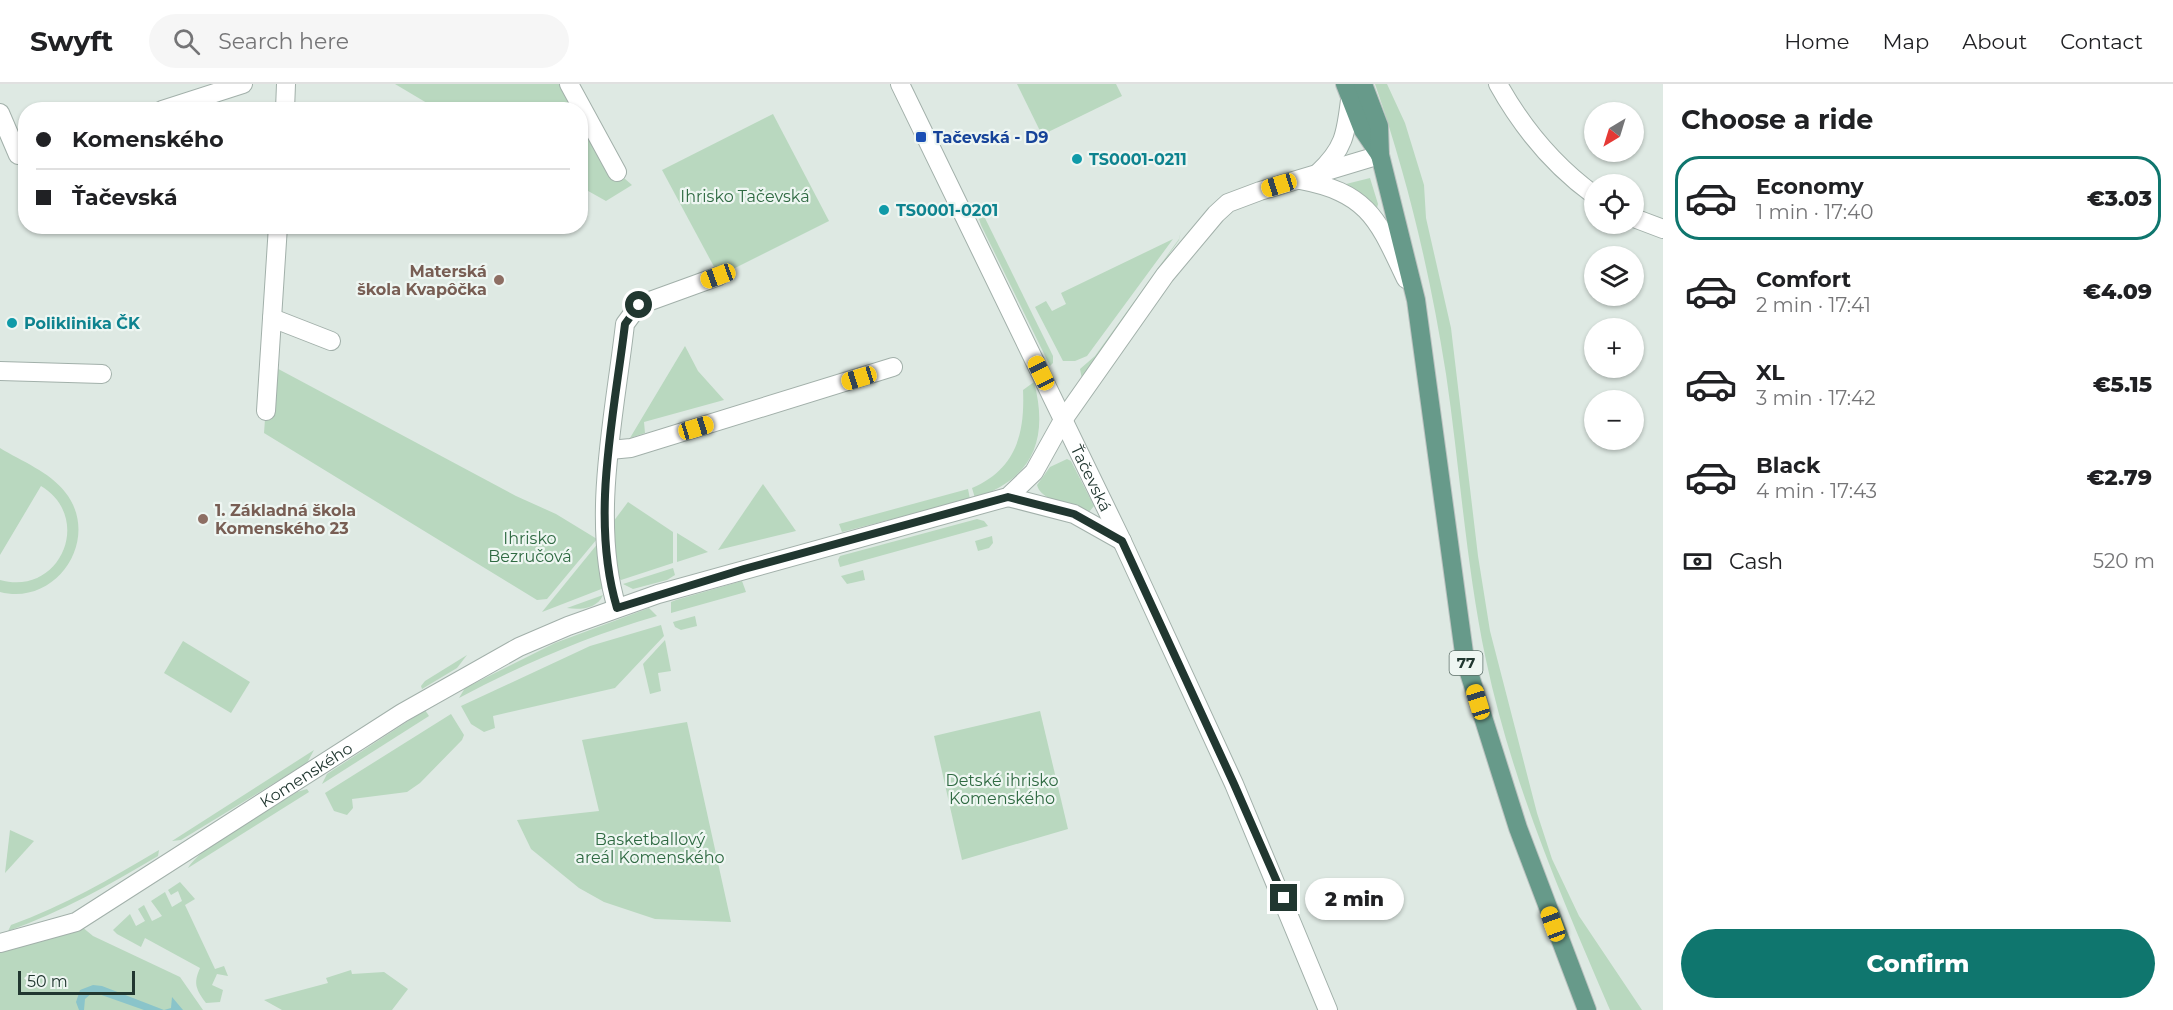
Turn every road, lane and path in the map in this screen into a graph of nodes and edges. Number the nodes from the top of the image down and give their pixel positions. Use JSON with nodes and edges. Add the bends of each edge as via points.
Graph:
{"nodes":[{"id":1,"x":243,"y":84,"type":"edge"},
{"id":2,"x":286,"y":84,"type":"edge"},
{"id":3,"x":569,"y":84,"type":"edge"},
{"id":4,"x":900,"y":84,"type":"edge"},
{"id":5,"x":1363,"y":84,"type":"edge"},
{"id":6,"x":1498,"y":84,"type":"edge"},
{"id":7,"x":1348,"y":92,"type":"edge"},
{"id":8,"x":187,"y":102,"type":"edge"},
{"id":9,"x":285,"y":102,"type":"edge"},
{"id":10,"x":579,"y":102,"type":"edge"},
{"id":11,"x":0,"y":113,"type":"edge"},
{"id":12,"x":588,"y":119,"type":"edge"},
{"id":13,"x":18,"y":147,"type":"edge"},
{"id":14,"x":1380,"y":154,"type":"junction"},
{"id":15,"x":18,"y":155,"type":"edge"},
{"id":16,"x":0,"y":160,"type":"edge"},
{"id":17,"x":617,"y":172,"type":"dead end"},
{"id":18,"x":1317,"y":174,"type":"junction"},
{"id":19,"x":1298,"y":180,"type":"junction"},
{"id":20,"x":1584,"y":188,"type":"edge"},
{"id":21,"x":1644,"y":222,"type":"edge"},
{"id":22,"x":1663,"y":229,"type":"edge"},
{"id":23,"x":277,"y":234,"type":"edge"},
{"id":24,"x":718,"y":276,"type":"dead end"},
{"id":25,"x":1416,"y":300,"type":"junction"},
{"id":26,"x":272,"y":318,"type":"junction"},
{"id":27,"x":331,"y":340,"type":"dead end"},
{"id":28,"x":893,"y":367,"type":"dead end"},
{"id":29,"x":0,"y":371,"type":"edge"},
{"id":30,"x":102,"y":374,"type":"dead end"},
{"id":31,"x":266,"y":411,"type":"dead end"},
{"id":32,"x":1063,"y":420,"type":"junction"},
{"id":33,"x":610,"y":450,"type":"junction"},
{"id":34,"x":1008,"y":497,"type":"junction"},
{"id":35,"x":1122,"y":541,"type":"junction"},
{"id":36,"x":617,"y":608,"type":"junction"},
{"id":37,"x":0,"y":943,"type":"edge"},
{"id":38,"x":1328,"y":1010,"type":"edge"},
{"id":39,"x":1587,"y":1010,"type":"edge"}],
"edges":[{"from":1,"to":8,"type":"street"},
{"from":2,"to":9,"type":"street"},
{"from":3,"to":10,"type":"street"},
{"from":4,"to":32,"type":"street","name":"Ťačevská"},
{"from":5,"to":14,"type":"main road","number":"77","via":[[1379,126]]},
{"from":6,"to":20,"type":"street","via":[[1518,120],[1543,151]]},
{"from":7,"to":14,"type":"main road","number":"77","via":[[1363,130]]},
{"from":7,"to":18,"type":"street","via":[[1347,131],[1341,147]]},
{"from":11,"to":13,"type":"street"},
{"from":12,"to":17,"type":"street"},
{"from":14,"to":18,"type":"street","name":"Komenského"},
{"from":14,"to":25,"type":"main road","number":"77"},
{"from":15,"to":16,"type":"street"},
{"from":18,"to":19,"type":"street","name":"Komenského"},
{"from":19,"to":25,"type":"street","via":[[1341,191],[1371,213]]},
{"from":19,"to":32,"type":"street","name":"Komenského","via":[[1228,203],[1210,220],[1166,274]]},
{"from":21,"to":22,"type":"street"},
{"from":23,"to":26,"type":"street"},
{"from":24,"to":33,"type":"street","via":[[639,305],[625,324]]},
{"from":25,"to":39,"type":"main road","number":"77","via":[[1465,660],[1518,828]]},
{"from":26,"to":27,"type":"street"},
{"from":26,"to":31,"type":"street"},
{"from":28,"to":33,"type":"street","via":[[631,448]]},
{"from":29,"to":30,"type":"street"},
{"from":32,"to":34,"type":"street","name":"Komenského","via":[[1034,472]]},
{"from":32,"to":35,"type":"street","name":"Ťačevská"},
{"from":33,"to":36,"type":"street","via":[[604,531]]},
{"from":34,"to":35,"type":"street","via":[[1074,514]]},
{"from":34,"to":36,"type":"street","name":"Komenského"},
{"from":35,"to":38,"type":"street","name":"Ťačevská","via":[[1234,784]]},
{"from":36,"to":37,"type":"street","name":"Komenského","via":[[519,647],[442,689],[76,922]]}]}
